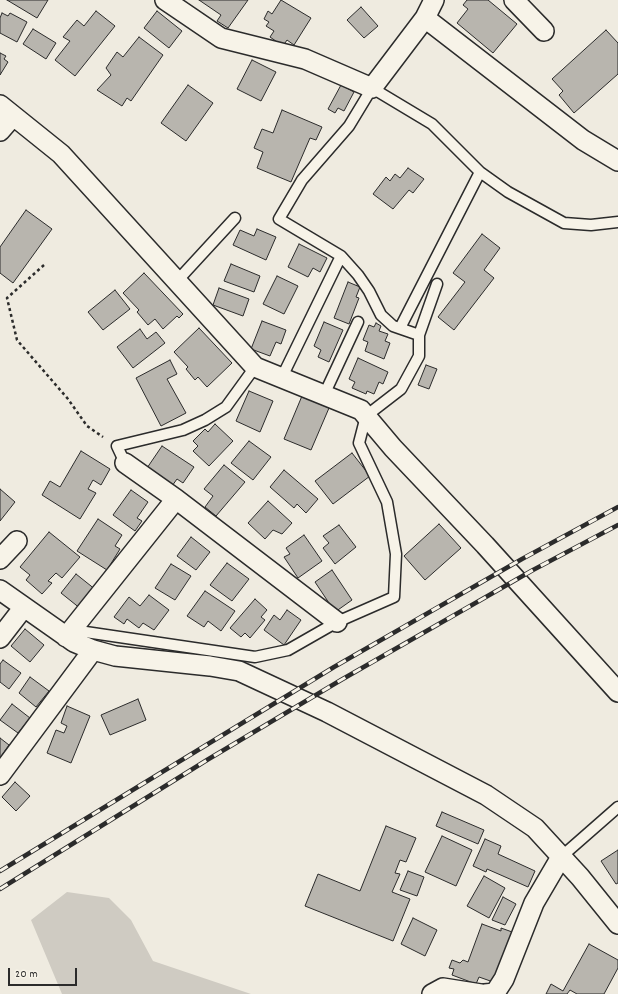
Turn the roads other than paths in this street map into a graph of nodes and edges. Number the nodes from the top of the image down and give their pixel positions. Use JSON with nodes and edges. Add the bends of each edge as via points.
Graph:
{"nodes":[{"id":1,"x":165,"y":0,"type":"edge"},
{"id":2,"x":434,"y":0,"type":"edge"},
{"id":3,"x":514,"y":0,"type":"edge"},
{"id":4,"x":425,"y":18,"type":"junction"},
{"id":5,"x":544,"y":31,"type":"dead end"},
{"id":6,"x":372,"y":88,"type":"junction"},
{"id":7,"x":7,"y":111,"type":"edge"},
{"id":8,"x":0,"y":131,"type":"edge"},
{"id":9,"x":618,"y":161,"type":"edge"},
{"id":10,"x":480,"y":172,"type":"junction"},
{"id":11,"x":235,"y":218,"type":"dead end"},
{"id":12,"x":618,"y":222,"type":"edge"},
{"id":13,"x":340,"y":256,"type":"junction"},
{"id":14,"x":178,"y":282,"type":"junction"},
{"id":15,"x":437,"y":284,"type":"dead end"},
{"id":16,"x":358,"y":322,"type":"dead end"},
{"id":17,"x":400,"y":328,"type":"junction"},
{"id":18,"x":419,"y":335,"type":"junction"},
{"id":19,"x":255,"y":367,"type":"junction"},
{"id":20,"x":282,"y":377,"type":"junction"},
{"id":21,"x":324,"y":395,"type":"junction"},
{"id":22,"x":366,"y":416,"type":"junction"},
{"id":23,"x":121,"y":454,"type":"joint"},
{"id":24,"x":176,"y":499,"type":"junction"},
{"id":25,"x":17,"y":541,"type":"dead end"},
{"id":26,"x":0,"y":559,"type":"edge"},
{"id":27,"x":0,"y":590,"type":"edge"},
{"id":28,"x":24,"y":607,"type":"junction"},
{"id":29,"x":337,"y":622,"type":"junction"},
{"id":30,"x":69,"y":633,"type":"junction"},
{"id":31,"x":0,"y":638,"type":"edge"},
{"id":32,"x":93,"y":650,"type":"junction"},
{"id":33,"x":618,"y":692,"type":"edge"},
{"id":34,"x":0,"y":775,"type":"edge"},
{"id":35,"x":618,"y":807,"type":"edge"},
{"id":36,"x":561,"y":857,"type":"junction"},
{"id":37,"x":618,"y":924,"type":"edge"},
{"id":38,"x":432,"y":994,"type":"edge"},
{"id":39,"x":481,"y":994,"type":"edge"},
{"id":40,"x":485,"y":994,"type":"edge"}],
"edges":[{"from":1,"to":6,"type":"street","via":[[221,38],[305,59]]},
{"from":2,"to":4,"type":"street"},
{"from":3,"to":5,"type":"street"},
{"from":4,"to":6,"type":"street"},
{"from":4,"to":9,"type":"street","via":[[583,140]]},
{"from":6,"to":10,"type":"lane","via":[[432,124]]},
{"from":6,"to":13,"type":"lane","via":[[349,126],[302,180],[279,219]]},
{"from":7,"to":8,"type":"street"},
{"from":7,"to":14,"type":"street","via":[[60,154]]},
{"from":10,"to":12,"type":"lane","via":[[508,192],[564,223],[591,225]]},
{"from":10,"to":17,"type":"lane"},
{"from":11,"to":14,"type":"lane"},
{"from":13,"to":17,"type":"lane","via":[[358,275],[381,315],[393,326]]},
{"from":13,"to":20,"type":"lane"},
{"from":14,"to":19,"type":"street"},
{"from":15,"to":18,"type":"lane"},
{"from":16,"to":21,"type":"lane"},
{"from":17,"to":18,"type":"lane"},
{"from":18,"to":22,"type":"lane","via":[[419,356],[401,389]]},
{"from":19,"to":20,"type":"street"},
{"from":19,"to":23,"type":"lane","via":[[226,407],[183,430]]},
{"from":20,"to":21,"type":"street"},
{"from":21,"to":22,"type":"street","via":[[361,410]]},
{"from":22,"to":29,"type":"lane","via":[[360,443],[387,502],[396,554],[394,597]]},
{"from":22,"to":33,"type":"street"},
{"from":23,"to":24,"type":"street"},
{"from":24,"to":29,"type":"street"},
{"from":24,"to":30,"type":"street"},
{"from":25,"to":26,"type":"street"},
{"from":27,"to":28,"type":"street"},
{"from":28,"to":30,"type":"street"},
{"from":28,"to":31,"type":"street"},
{"from":29,"to":30,"type":"lane","via":[[288,650],[255,658]]},
{"from":30,"to":32,"type":"street","via":[[74,642]]},
{"from":32,"to":34,"type":"street"},
{"from":32,"to":36,"type":"street","via":[[115,656],[210,666],[238,672],[327,712],[486,795],[535,828]]},
{"from":35,"to":36,"type":"lane"},
{"from":36,"to":37,"type":"street"},
{"from":36,"to":40,"type":"street","via":[[534,903],[504,979],[495,993]]},
{"from":38,"to":39,"type":"street","via":[[443,988]]}]}
